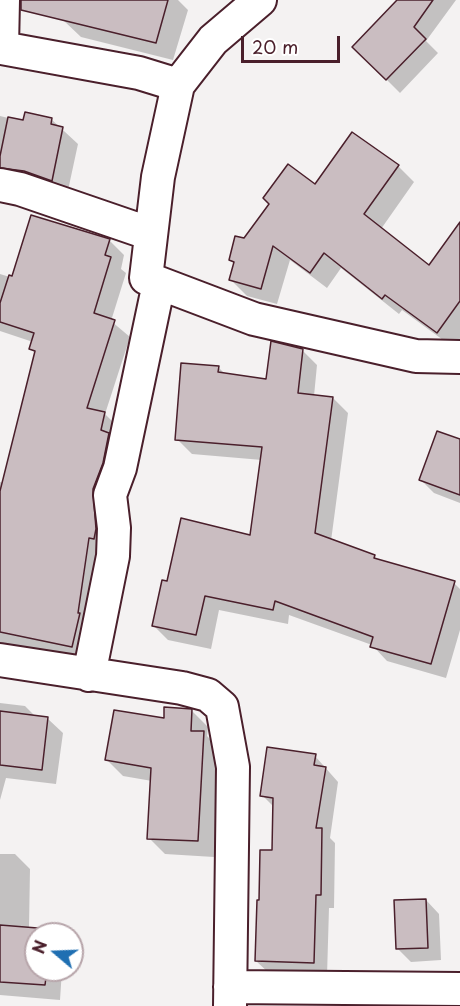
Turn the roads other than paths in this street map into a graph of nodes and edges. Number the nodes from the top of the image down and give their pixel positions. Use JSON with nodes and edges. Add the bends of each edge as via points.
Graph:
{"nodes":[{"id":1,"x":3,"y":0,"type":"edge"},
{"id":2,"x":260,"y":0,"type":"edge"},
{"id":3,"x":1,"y":48,"type":"edge"},
{"id":4,"x":178,"y":85,"type":"junction"},
{"id":5,"x":0,"y":185,"type":"edge"},
{"id":6,"x":151,"y":234,"type":"junction"},
{"id":7,"x":159,"y":283,"type":"junction"},
{"id":8,"x":460,"y":357,"type":"edge"},
{"id":9,"x":0,"y":660,"type":"edge"},
{"id":10,"x":88,"y":675,"type":"junction"},
{"id":11,"x":460,"y":989,"type":"edge"},
{"id":12,"x":230,"y":997,"type":"edge"}],
"edges":[{"from":1,"to":3,"type":"street"},
{"from":2,"to":4,"type":"street","via":[[213,40]]},
{"from":3,"to":4,"type":"street","via":[[139,73]]},
{"from":4,"to":6,"type":"street","via":[[158,177]]},
{"from":5,"to":6,"type":"street"},
{"from":6,"to":7,"type":"street","via":[[146,278]]},
{"from":7,"to":8,"type":"street","via":[[254,320],[416,356]]},
{"from":7,"to":10,"type":"street","via":[[120,468],[110,495],[112,556]]},
{"from":9,"to":10,"type":"street"},
{"from":10,"to":12,"type":"street","via":[[182,688],[208,695],[222,707],[233,767]]},
{"from":11,"to":12,"type":"street"}]}
